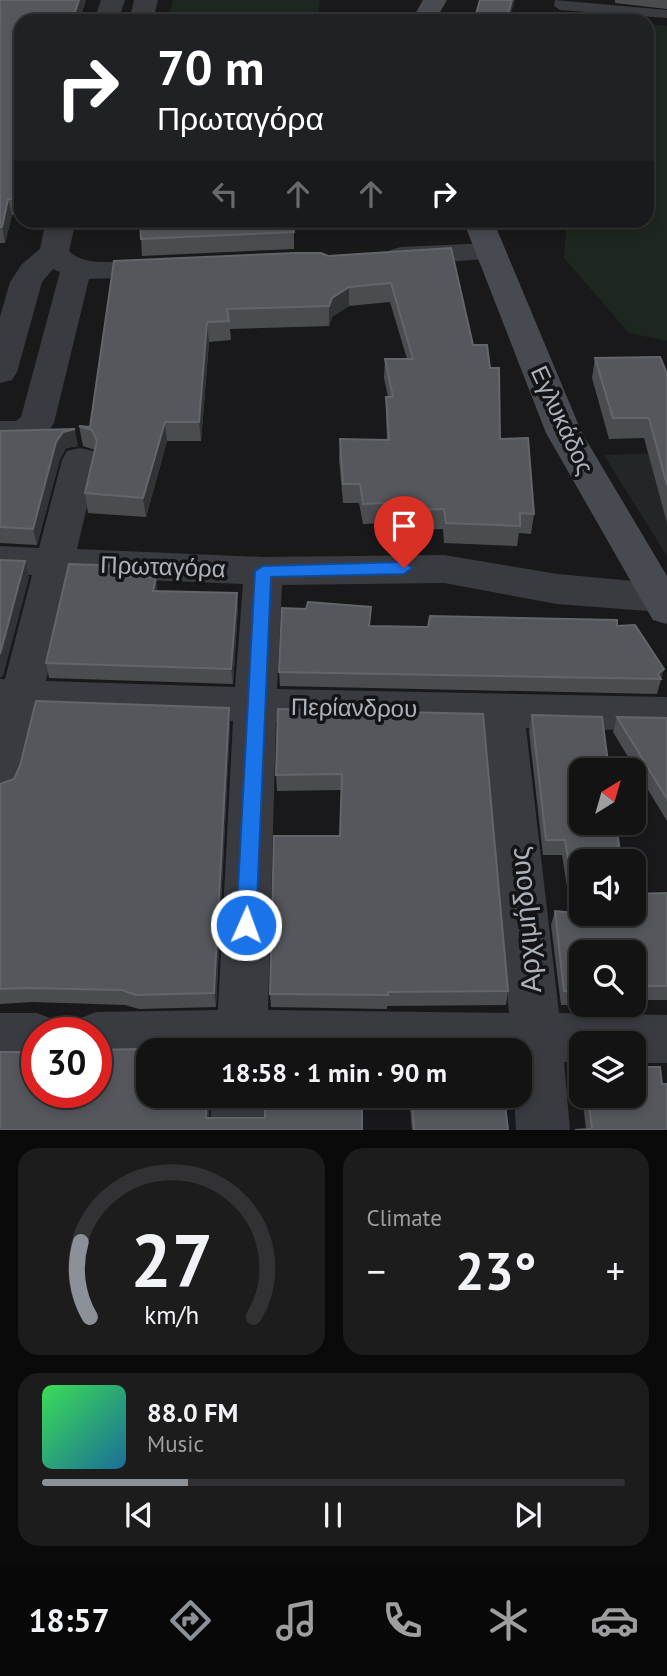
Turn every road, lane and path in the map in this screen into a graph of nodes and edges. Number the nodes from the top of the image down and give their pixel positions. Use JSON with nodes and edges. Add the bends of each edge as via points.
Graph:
{"nodes":[{"id":1,"x":561,"y":0,"type":"edge"},
{"id":2,"x":667,"y":14,"type":"edge"},
{"id":3,"x":63,"y":228,"type":"edge"},
{"id":4,"x":481,"y":228,"type":"edge"},
{"id":5,"x":490,"y":252,"type":"junction"},
{"id":6,"x":368,"y":258,"type":"edge"},
{"id":7,"x":71,"y":263,"type":"junction"},
{"id":8,"x":191,"y":265,"type":"edge"},
{"id":9,"x":0,"y":372,"type":"edge"},
{"id":10,"x":0,"y":433,"type":"edge"},
{"id":11,"x":80,"y":460,"type":"dead end"},
{"id":12,"x":0,"y":559,"type":"edge"},
{"id":13,"x":53,"y":562,"type":"junction"},
{"id":14,"x":263,"y":571,"type":"junction"},
{"id":15,"x":663,"y":603,"type":"edge"},
{"id":16,"x":10,"y":696,"type":"edge"},
{"id":17,"x":255,"y":705,"type":"junction"},
{"id":18,"x":503,"y":711,"type":"junction"},
{"id":19,"x":667,"y":715,"type":"edge"},
{"id":20,"x":0,"y":781,"type":"edge"},
{"id":21,"x":0,"y":1037,"type":"edge"},
{"id":22,"x":21,"y":1037,"type":"edge"},
{"id":23,"x":112,"y":1037,"type":"edge"},
{"id":24,"x":535,"y":1037,"type":"junction"},
{"id":25,"x":144,"y":1038,"type":"edge"},
{"id":26,"x":241,"y":1038,"type":"edge"},
{"id":27,"x":476,"y":1038,"type":"edge"},
{"id":28,"x":667,"y":1039,"type":"edge"},
{"id":29,"x":238,"y":1108,"type":"edge"},
{"id":30,"x":237,"y":1130,"type":"edge"},
{"id":31,"x":543,"y":1130,"type":"edge"}],
"edges":[{"from":1,"to":2,"type":"lane","via":[[560,6]]},
{"from":3,"to":7,"type":"street"},
{"from":4,"to":5,"type":"main road","name":"Εγλυκάδος"},
{"from":5,"to":6,"type":"street"},
{"from":5,"to":15,"type":"main road","name":"Εγλυκάδος","via":[[564,433]]},
{"from":7,"to":8,"type":"street"},
{"from":7,"to":9,"type":"street","via":[[33,271]]},
{"from":7,"to":10,"type":"street","via":[[37,423],[24,432]]},
{"from":11,"to":13,"type":"street"},
{"from":12,"to":13,"type":"street","name":"Πρωταγόρα"},
{"from":13,"to":14,"type":"street","name":"Πρωταγόρα"},
{"from":13,"to":16,"type":"street"},
{"from":14,"to":15,"type":"street","name":"Πρωταγόρα","via":[[444,569]]},
{"from":14,"to":17,"type":"street"},
{"from":16,"to":17,"type":"street","name":"Περίανδρου"},
{"from":16,"to":20,"type":"street"},
{"from":17,"to":18,"type":"street","name":"Περίανδρου"},
{"from":17,"to":26,"type":"street"},
{"from":18,"to":19,"type":"street","name":"Περίανδρου"},
{"from":18,"to":24,"type":"street","name":"Αρχιμήδους"},
{"from":21,"to":22,"type":"street"},
{"from":23,"to":25,"type":"street"},
{"from":24,"to":27,"type":"street"},
{"from":24,"to":28,"type":"street"},
{"from":24,"to":31,"type":"street","name":"Αρχιμήδους"},
{"from":29,"to":30,"type":"street"}]}
